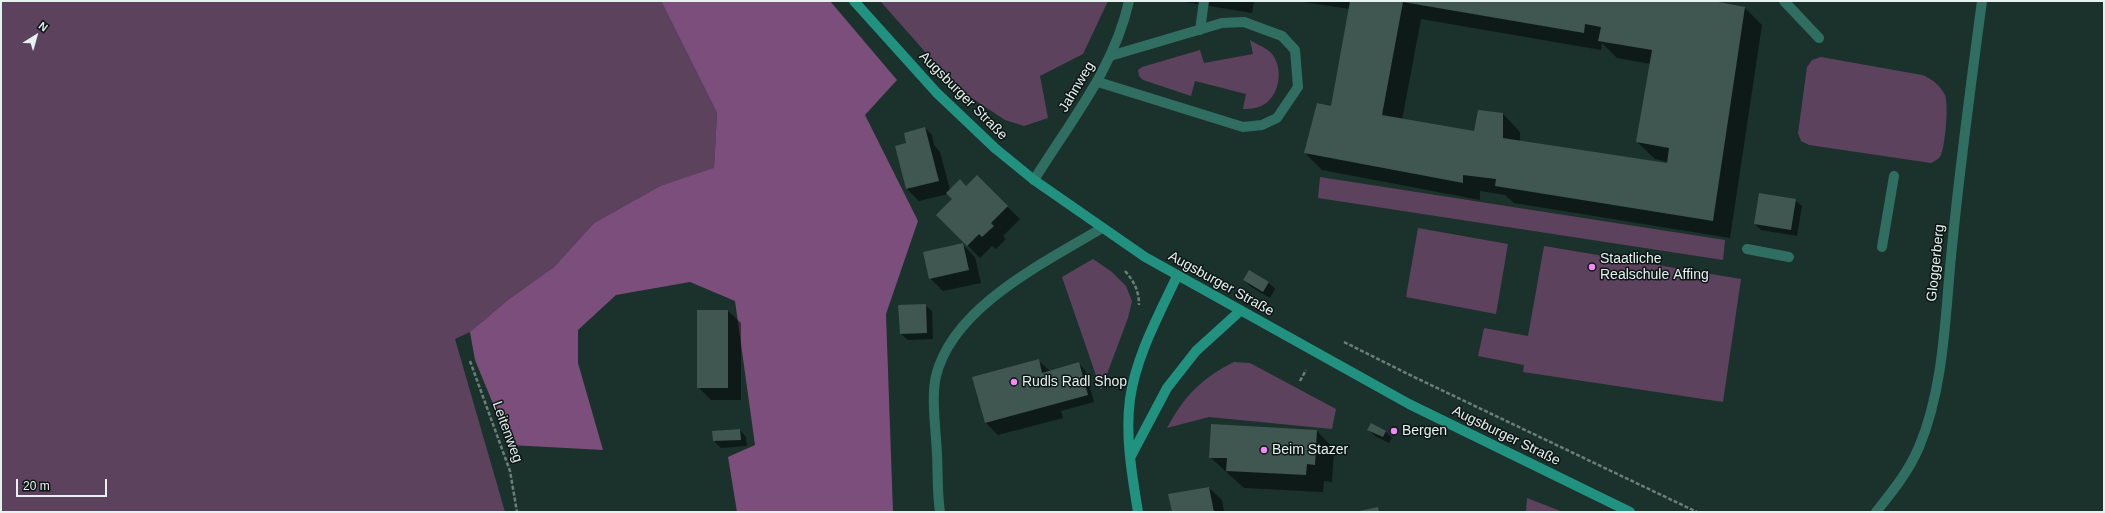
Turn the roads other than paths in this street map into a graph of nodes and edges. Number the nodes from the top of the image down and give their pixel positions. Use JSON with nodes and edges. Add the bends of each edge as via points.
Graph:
{"nodes":[{"id":1,"x":854,"y":1,"type":"edge"},
{"id":2,"x":1129,"y":1,"type":"edge"},
{"id":3,"x":1204,"y":1,"type":"edge"},
{"id":4,"x":1784,"y":1,"type":"edge"},
{"id":5,"x":1982,"y":1,"type":"edge"},
{"id":6,"x":1200,"y":30,"type":"junction"},
{"id":7,"x":1819,"y":38,"type":"dead end"},
{"id":8,"x":1110,"y":56,"type":"junction"},
{"id":9,"x":1098,"y":82,"type":"junction"},
{"id":10,"x":1894,"y":176,"type":"dead end"},
{"id":11,"x":1034,"y":180,"type":"junction"},
{"id":12,"x":1102,"y":228,"type":"junction"},
{"id":13,"x":1882,"y":247,"type":"dead end"},
{"id":14,"x":1748,"y":249,"type":"dead end"},
{"id":15,"x":1789,"y":257,"type":"dead end"},
{"id":16,"x":1177,"y":276,"type":"junction"},
{"id":17,"x":1240,"y":311,"type":"junction"},
{"id":18,"x":1131,"y":456,"type":"junction"},
{"id":19,"x":940,"y":512,"type":"edge"},
{"id":20,"x":1138,"y":512,"type":"edge"},
{"id":21,"x":1630,"y":512,"type":"edge"},
{"id":22,"x":1876,"y":512,"type":"edge"}],
"edges":[{"from":1,"to":11,"type":"main road","name":"Augsburger Straße","via":[[936,92],[996,149]]},
{"from":2,"to":8,"type":"street","name":"Jahnweg"},
{"from":3,"to":6,"type":"street"},
{"from":4,"to":7,"type":"street"},
{"from":5,"to":22,"type":"street","name":"Gloggerberg","via":[[1958,187],[1940,368],[1932,410],[1919,447],[1898,484]]},
{"from":6,"to":8,"type":"street"},
{"from":6,"to":9,"type":"street","via":[[1222,23],[1244,22],[1282,36],[1295,50],[1298,87],[1277,118],[1262,125],[1243,127]]},
{"from":8,"to":9,"type":"street","name":"Jahnweg"},
{"from":9,"to":11,"type":"street","name":"Jahnweg"},
{"from":10,"to":13,"type":"street"},
{"from":11,"to":12,"type":"main road","name":"Augsburger Straße"},
{"from":12,"to":16,"type":"main road","name":"Augsburger Straße"},
{"from":12,"to":19,"type":"street","via":[[1031,270],[999,294],[965,323],[947,350],[936,376],[934,411]]},
{"from":14,"to":15,"type":"street"},
{"from":16,"to":17,"type":"main road","name":"Augsburger Straße"},
{"from":16,"to":18,"type":"main road","via":[[1153,327],[1136,372],[1130,399]]},
{"from":17,"to":18,"type":"main road","via":[[1196,351],[1167,388]]},
{"from":17,"to":21,"type":"main road","name":"Augsburger Straße","via":[[1409,404]]},
{"from":18,"to":20,"type":"main road"}]}
